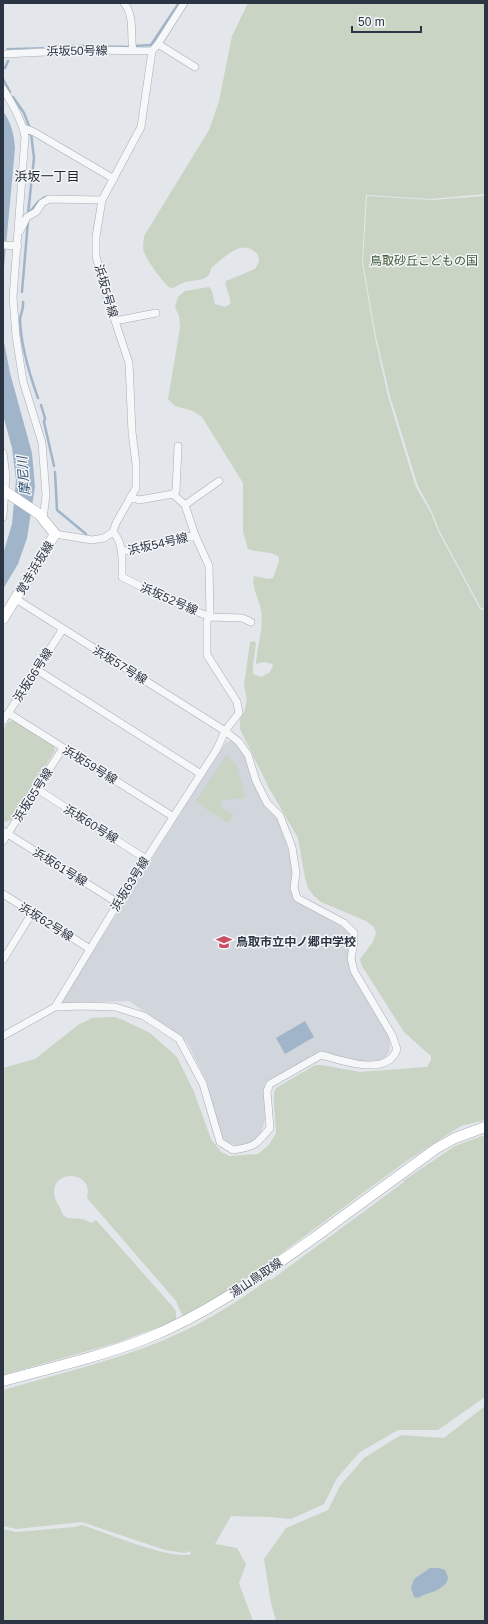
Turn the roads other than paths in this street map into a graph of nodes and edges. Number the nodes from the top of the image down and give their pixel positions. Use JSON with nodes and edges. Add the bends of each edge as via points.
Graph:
{"nodes":[{"id":1,"x":124,"y":3,"type":"edge"},
{"id":2,"x":184,"y":3,"type":"edge"},
{"id":3,"x":158,"y":44,"type":"junction"},
{"id":4,"x":133,"y":51,"type":"junction"},
{"id":5,"x":152,"y":51,"type":"junction"},
{"id":6,"x":3,"y":54,"type":"edge"},
{"id":7,"x":195,"y":67,"type":"dead end"},
{"id":8,"x":3,"y":89,"type":"edge"},
{"id":9,"x":24,"y":128,"type":"junction"},
{"id":10,"x":114,"y":179,"type":"junction"},
{"id":11,"x":102,"y":200,"type":"junction"},
{"id":12,"x":18,"y":235,"type":"junction"},
{"id":13,"x":6,"y":245,"type":"edge"},
{"id":14,"x":18,"y":246,"type":"junction"},
{"id":15,"x":156,"y":313,"type":"dead end"},
{"id":16,"x":115,"y":321,"type":"junction"},
{"id":17,"x":178,"y":446,"type":"dead end"},
{"id":18,"x":3,"y":453,"type":"edge"},
{"id":19,"x":219,"y":482,"type":"dead end"},
{"id":20,"x":6,"y":492,"type":"edge"},
{"id":21,"x":173,"y":494,"type":"junction"},
{"id":22,"x":130,"y":497,"type":"junction"},
{"id":23,"x":185,"y":505,"type":"junction"},
{"id":24,"x":41,"y":516,"type":"junction"},
{"id":25,"x":3,"y":517,"type":"edge"},
{"id":26,"x":113,"y":532,"type":"junction"},
{"id":27,"x":55,"y":534,"type":"junction"},
{"id":28,"x":195,"y":535,"type":"junction"},
{"id":29,"x":121,"y":552,"type":"junction"},
{"id":30,"x":16,"y":599,"type":"junction"},
{"id":31,"x":210,"y":617,"type":"junction"},
{"id":32,"x":3,"y":619,"type":"edge"},
{"id":33,"x":251,"y":622,"type":"dead end"},
{"id":34,"x":63,"y":629,"type":"junction"},
{"id":35,"x":37,"y":670,"type":"junction"},
{"id":36,"x":8,"y":713,"type":"junction"},
{"id":37,"x":3,"y":721,"type":"edge"},
{"id":38,"x":225,"y":731,"type":"junction"},
{"id":39,"x":63,"y":748,"type":"junction"},
{"id":40,"x":201,"y":774,"type":"junction"},
{"id":41,"x":37,"y":789,"type":"junction"},
{"id":42,"x":172,"y":816,"type":"junction"},
{"id":43,"x":5,"y":833,"type":"edge"},
{"id":44,"x":3,"y":841,"type":"edge"},
{"id":45,"x":146,"y":858,"type":"junction"},
{"id":46,"x":3,"y":894,"type":"edge"},
{"id":47,"x":118,"y":902,"type":"junction"},
{"id":48,"x":32,"y":913,"type":"junction"},
{"id":49,"x":90,"y":949,"type":"junction"},
{"id":50,"x":3,"y":960,"type":"edge"},
{"id":51,"x":55,"y":1007,"type":"junction"},
{"id":52,"x":3,"y":1036,"type":"edge"},
{"id":53,"x":485,"y":1128,"type":"edge"},
{"id":54,"x":3,"y":1381,"type":"edge"}],
"edges":[{"from":1,"to":4,"type":"street","via":[[130,15]]},
{"from":2,"to":3,"type":"street"},
{"from":3,"to":5,"type":"street"},
{"from":3,"to":7,"type":"street"},
{"from":4,"to":5,"type":"street","name":"浜坂50号線"},
{"from":4,"to":6,"type":"street","name":"浜坂50号線"},
{"from":5,"to":10,"type":"street","name":"浜坂5号線","via":[[141,127]]},
{"from":8,"to":9,"type":"street"},
{"from":9,"to":10,"type":"street"},
{"from":9,"to":12,"type":"street","via":[[25,153]]},
{"from":10,"to":11,"type":"street","name":"浜坂5号線"},
{"from":11,"to":12,"type":"street","via":[[49,198],[36,212],[27,217]]},
{"from":11,"to":16,"type":"street","name":"浜坂5号線","via":[[96,237],[96,256]]},
{"from":12,"to":14,"type":"street"},
{"from":13,"to":14,"type":"street"},
{"from":14,"to":24,"type":"street","via":[[13,297],[16,336],[23,381],[42,443],[46,495]]},
{"from":15,"to":16,"type":"street"},
{"from":16,"to":22,"type":"street","name":"浜坂5号線","via":[[129,363],[136,464],[136,488]]},
{"from":17,"to":21,"type":"street","via":[[176,490]]},
{"from":18,"to":20,"type":"street"},
{"from":19,"to":23,"type":"street"},
{"from":20,"to":24,"type":"main road","name":"覚寺浜坂線"},
{"from":20,"to":25,"type":"street"},
{"from":21,"to":22,"type":"street","via":[[139,500]]},
{"from":21,"to":23,"type":"street","name":"浜坂52号線"},
{"from":22,"to":26,"type":"street","name":"浜坂5号線"},
{"from":23,"to":28,"type":"street","name":"浜坂52号線"},
{"from":24,"to":27,"type":"main road","name":"覚寺浜坂線"},
{"from":26,"to":27,"type":"street","via":[[104,538],[92,540]]},
{"from":26,"to":29,"type":"street","name":"浜坂52号線","via":[[118,537]]},
{"from":27,"to":30,"type":"main road","name":"覚寺浜坂線"},
{"from":28,"to":29,"type":"street","name":"浜坂54号線"},
{"from":28,"to":31,"type":"street","name":"浜坂52号線","via":[[209,566]]},
{"from":29,"to":31,"type":"street","name":"浜坂52号線","via":[[122,577]]},
{"from":30,"to":32,"type":"main road","name":"覚寺浜坂線"},
{"from":30,"to":34,"type":"street","name":"浜坂57号線"},
{"from":31,"to":33,"type":"street","via":[[242,618]]},
{"from":31,"to":38,"type":"street","name":"浜坂63号線","via":[[207,622],[207,655],[237,702],[239,713]]},
{"from":34,"to":35,"type":"street","name":"浜坂66号線"},
{"from":34,"to":38,"type":"street","name":"浜坂57号線"},
{"from":35,"to":36,"type":"street","name":"浜坂66号線"},
{"from":35,"to":40,"type":"street"},
{"from":36,"to":37,"type":"street","name":"浜坂66号線"},
{"from":36,"to":39,"type":"street","name":"浜坂59号線"},
{"from":38,"to":40,"type":"street","name":"浜坂63号線"},
{"from":38,"to":51,"type":"street","name":"浜坂57号線","via":[[239,742],[248,755],[256,781],[267,803],[280,816],[292,847],[296,873],[294,888],[297,898],[344,923],[354,933],[351,958],[354,971],[392,1035],[397,1049],[395,1056],[385,1062],[366,1066],[320,1056],[270,1084],[267,1091],[270,1128],[250,1148],[233,1150],[220,1142],[203,1084],[179,1039],[144,1016],[115,1007]]},
{"from":39,"to":41,"type":"street","name":"浜坂65号線"},
{"from":39,"to":42,"type":"street","name":"浜坂59号線"},
{"from":40,"to":42,"type":"street","name":"浜坂63号線"},
{"from":41,"to":43,"type":"street","name":"浜坂65号線"},
{"from":41,"to":45,"type":"street","name":"浜坂60号線"},
{"from":42,"to":45,"type":"street","name":"浜坂63号線"},
{"from":43,"to":44,"type":"street","name":"浜坂65号線"},
{"from":43,"to":47,"type":"street","name":"浜坂61号線"},
{"from":45,"to":47,"type":"street","name":"浜坂63号線"},
{"from":46,"to":48,"type":"street","name":"浜坂62号線"},
{"from":47,"to":49,"type":"street","name":"浜坂63号線"},
{"from":48,"to":49,"type":"street","name":"浜坂62号線"},
{"from":48,"to":50,"type":"street"},
{"from":49,"to":51,"type":"street","name":"浜坂63号線"},
{"from":51,"to":52,"type":"street","name":"浜坂63号線"},
{"from":53,"to":54,"type":"main road","name":"湯山鳥取線","via":[[455,1138],[437,1148],[296,1251],[199,1313],[155,1335],[123,1347]]}]}
